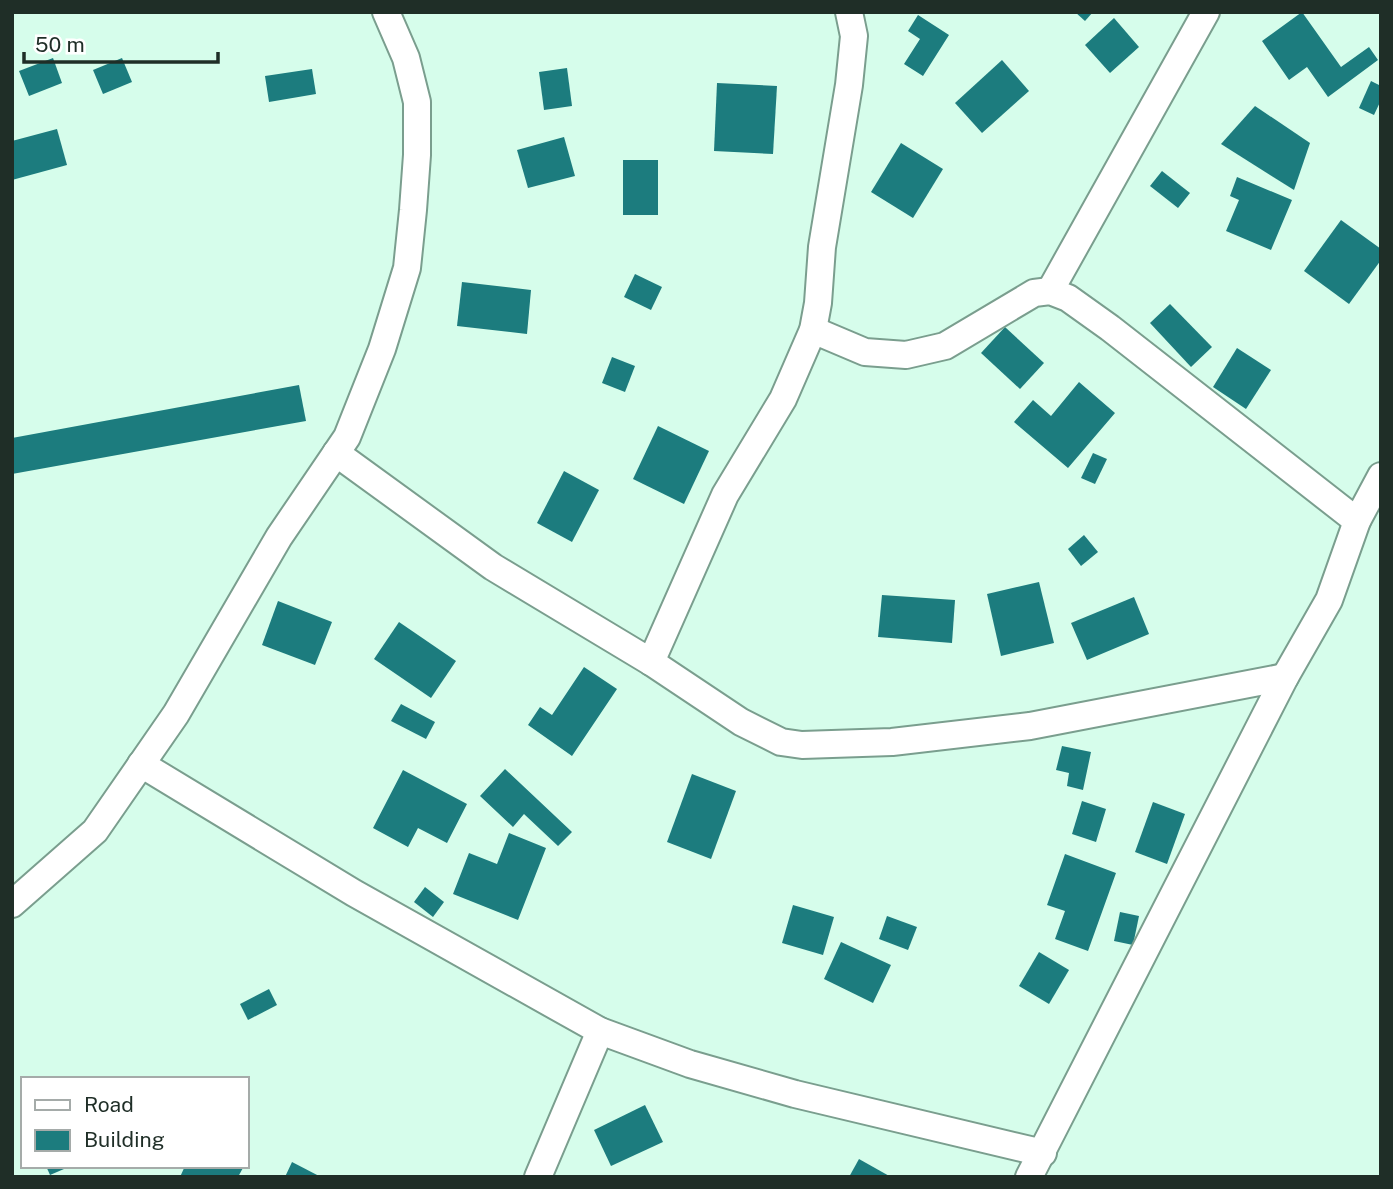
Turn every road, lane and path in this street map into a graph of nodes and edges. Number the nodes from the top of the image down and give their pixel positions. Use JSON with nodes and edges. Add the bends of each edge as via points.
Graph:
{"nodes":[{"id":1,"x":849,"y":12,"type":"edge"},
{"id":2,"x":1206,"y":12,"type":"edge"},
{"id":3,"x":390,"y":13,"type":"edge"},
{"id":4,"x":1050,"y":291,"type":"junction"},
{"id":5,"x":813,"y":330,"type":"junction"},
{"id":6,"x":335,"y":453,"type":"junction"},
{"id":7,"x":1381,"y":476,"type":"edge"},
{"id":8,"x":1357,"y":521,"type":"junction"},
{"id":9,"x":651,"y":662,"type":"junction"},
{"id":10,"x":1285,"y":677,"type":"junction"},
{"id":11,"x":141,"y":764,"type":"junction"},
{"id":12,"x":12,"y":904,"type":"edge"},
{"id":13,"x":600,"y":1031,"type":"junction"},
{"id":14,"x":1043,"y":1153,"type":"junction"},
{"id":15,"x":538,"y":1177,"type":"edge"},
{"id":16,"x":1029,"y":1177,"type":"edge"}],
"edges":[{"from":1,"to":5,"type":"street","via":[[854,36],[849,85]]},
{"from":2,"to":4,"type":"street"},
{"from":3,"to":6,"type":"street","via":[[417,102],[407,268],[382,349],[347,437]]},
{"from":4,"to":5,"type":"street","via":[[1034,293],[945,346],[906,355],[865,352]]},
{"from":4,"to":8,"type":"street","via":[[1068,298],[1121,336]]},
{"from":5,"to":9,"type":"street","via":[[783,399],[725,495]]},
{"from":6,"to":9,"type":"street","via":[[494,566]]},
{"from":6,"to":11,"type":"street"},
{"from":7,"to":8,"type":"street"},
{"from":8,"to":10,"type":"street","via":[[1329,600]]},
{"from":9,"to":10,"type":"street","via":[[741,722],[781,742],[802,745],[892,742],[1030,726]]},
{"from":10,"to":14,"type":"street"},
{"from":11,"to":12,"type":"street","via":[[95,831]]},
{"from":11,"to":13,"type":"street","via":[[354,893]]},
{"from":13,"to":14,"type":"street","via":[[690,1064],[795,1094]]},
{"from":13,"to":15,"type":"street"},
{"from":14,"to":16,"type":"street"}]}
